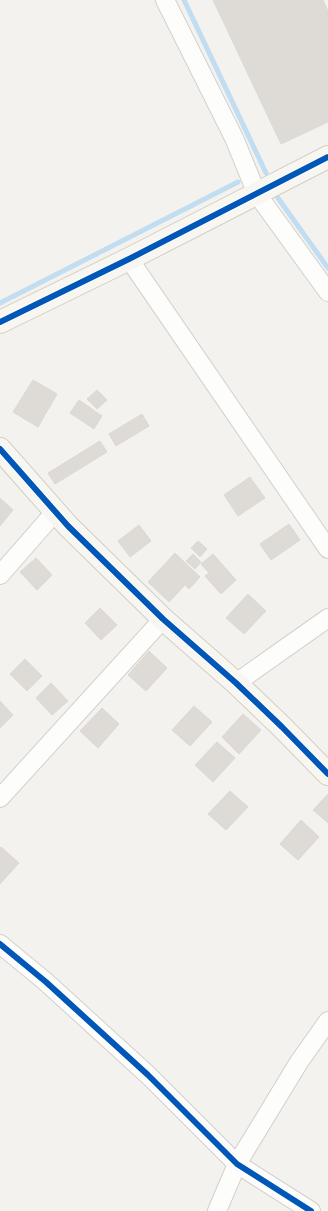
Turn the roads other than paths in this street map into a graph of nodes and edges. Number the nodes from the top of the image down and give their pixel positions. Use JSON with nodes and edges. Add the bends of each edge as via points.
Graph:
{"nodes":[{"id":1,"x":165,"y":0,"type":"edge"},
{"id":2,"x":328,"y":157,"type":"edge"},
{"id":3,"x":257,"y":194,"type":"junction"},
{"id":4,"x":128,"y":259,"type":"junction"},
{"id":5,"x":328,"y":292,"type":"edge"},
{"id":6,"x":0,"y":322,"type":"edge"},
{"id":7,"x":0,"y":449,"type":"edge"},
{"id":8,"x":55,"y":512,"type":"junction"},
{"id":9,"x":328,"y":548,"type":"edge"},
{"id":10,"x":0,"y":575,"type":"edge"},
{"id":11,"x":328,"y":618,"type":"edge"},
{"id":12,"x":162,"y":619,"type":"junction"},
{"id":13,"x":236,"y":683,"type":"junction"},
{"id":14,"x":328,"y":774,"type":"edge"},
{"id":15,"x":0,"y":798,"type":"edge"},
{"id":16,"x":0,"y":944,"type":"edge"},
{"id":17,"x":328,"y":1021,"type":"edge"},
{"id":18,"x":237,"y":1164,"type":"junction"},
{"id":19,"x":217,"y":1211,"type":"edge"},
{"id":20,"x":311,"y":1211,"type":"edge"}],
"edges":[{"from":1,"to":3,"type":"street","via":[[234,138]]},
{"from":2,"to":3,"type":"street"},
{"from":3,"to":4,"type":"street"},
{"from":3,"to":5,"type":"street"},
{"from":4,"to":6,"type":"street"},
{"from":4,"to":9,"type":"street"},
{"from":7,"to":8,"type":"street"},
{"from":8,"to":10,"type":"street"},
{"from":8,"to":12,"type":"street"},
{"from":11,"to":13,"type":"street"},
{"from":12,"to":13,"type":"street"},
{"from":12,"to":15,"type":"street"},
{"from":13,"to":14,"type":"street"},
{"from":16,"to":18,"type":"street","via":[[46,982],[148,1075]]},
{"from":17,"to":18,"type":"street","via":[[299,1062]]},
{"from":18,"to":19,"type":"street"},
{"from":18,"to":20,"type":"street"}]}
